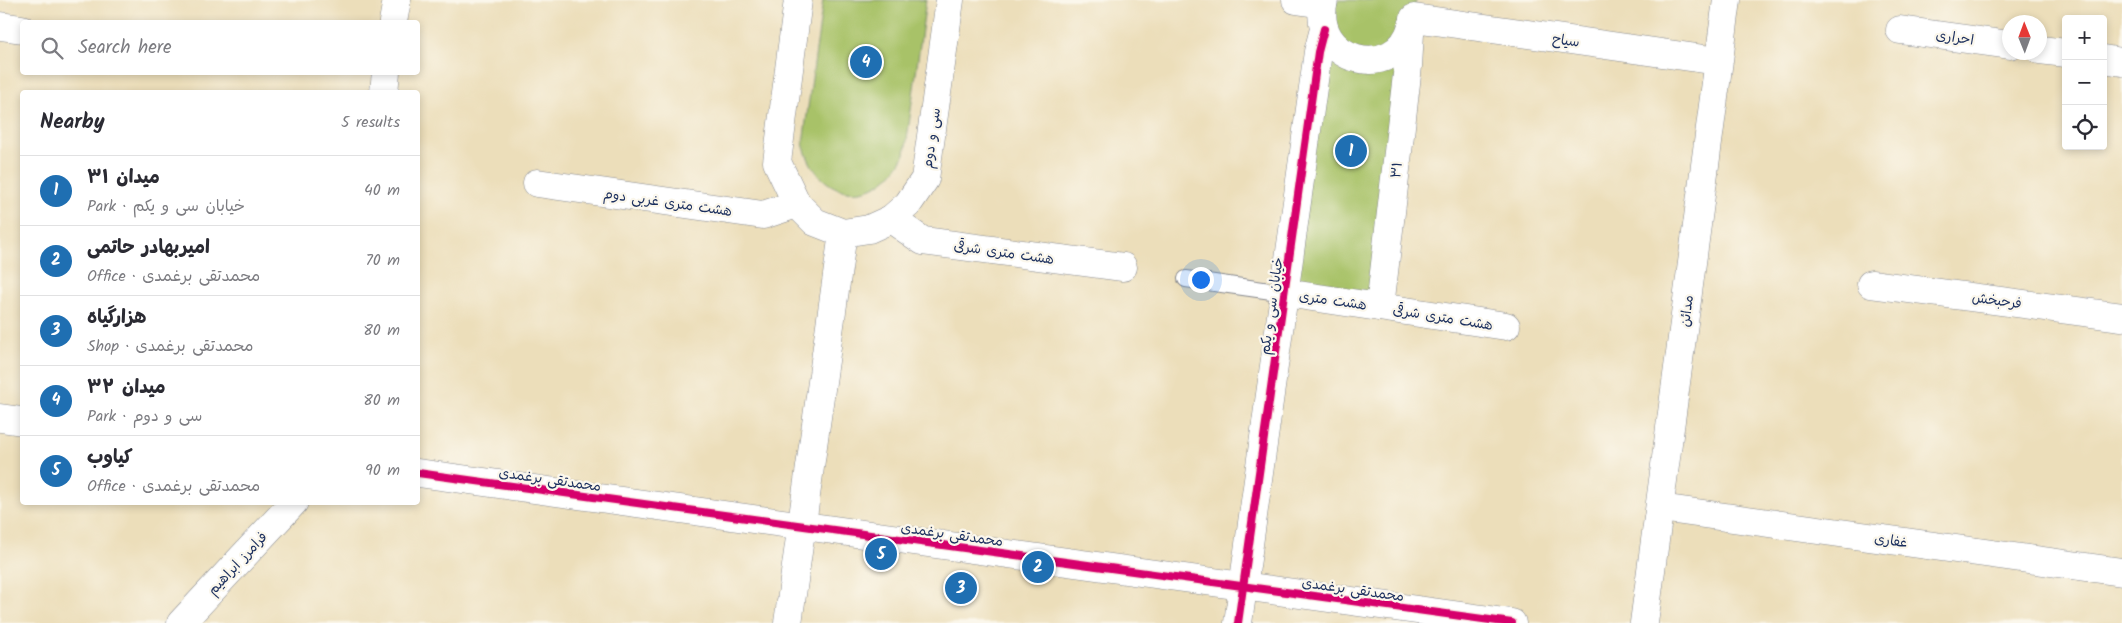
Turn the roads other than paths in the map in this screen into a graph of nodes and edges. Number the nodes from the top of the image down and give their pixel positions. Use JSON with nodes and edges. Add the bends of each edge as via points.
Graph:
{"nodes":[{"id":1,"x":396,"y":0,"type":"edge"},
{"id":2,"x":798,"y":0,"type":"edge"},
{"id":3,"x":950,"y":0,"type":"edge"},
{"id":4,"x":1296,"y":0,"type":"edge"},
{"id":5,"x":1727,"y":0,"type":"edge"},
{"id":6,"x":1324,"y":11,"type":"edge"},
{"id":7,"x":1412,"y":11,"type":"edge"},
{"id":8,"x":393,"y":20,"type":"edge"},
{"id":9,"x":0,"y":26,"type":"edge"},
{"id":10,"x":20,"y":29,"type":"edge"},
{"id":11,"x":1900,"y":30,"type":"dead end"},
{"id":12,"x":2002,"y":44,"type":"edge"},
{"id":13,"x":2047,"y":51,"type":"edge"},
{"id":14,"x":2062,"y":53,"type":"edge"},
{"id":15,"x":2107,"y":60,"type":"edge"},
{"id":16,"x":1718,"y":61,"type":"junction"},
{"id":17,"x":2122,"y":62,"type":"edge"},
{"id":18,"x":386,"y":75,"type":"edge"},
{"id":19,"x":384,"y":90,"type":"edge"},
{"id":20,"x":537,"y":184,"type":"dead end"},
{"id":21,"x":797,"y":204,"type":"junction"},
{"id":22,"x":891,"y":219,"type":"junction"},
{"id":23,"x":843,"y":233,"type":"junction"},
{"id":24,"x":1123,"y":268,"type":"dead end"},
{"id":25,"x":1186,"y":279,"type":"dead end"},
{"id":26,"x":1871,"y":284,"type":"dead end"},
{"id":27,"x":1285,"y":293,"type":"junction"},
{"id":28,"x":1380,"y":307,"type":"junction"},
{"id":29,"x":2122,"y":317,"type":"edge"},
{"id":30,"x":1506,"y":326,"type":"dead end"},
{"id":31,"x":0,"y":418,"type":"edge"},
{"id":32,"x":20,"y":420,"type":"edge"},
{"id":33,"x":420,"y":473,"type":"edge"},
{"id":34,"x":291,"y":505,"type":"edge"},
{"id":35,"x":1660,"y":508,"type":"junction"},
{"id":36,"x":803,"y":526,"type":"junction"},
{"id":37,"x":2122,"y":572,"type":"edge"},
{"id":38,"x":1244,"y":586,"type":"junction"},
{"id":39,"x":181,"y":623,"type":"edge"},
{"id":40,"x":788,"y":623,"type":"edge"},
{"id":41,"x":1238,"y":623,"type":"edge"},
{"id":42,"x":1512,"y":623,"type":"edge"},
{"id":43,"x":1644,"y":623,"type":"edge"}],
"edges":[{"from":1,"to":8,"type":"street"},
{"from":2,"to":21,"type":"street","via":[[777,162]]},
{"from":3,"to":22,"type":"street","name":"سی و دوم","via":[[925,179],[908,204]]},
{"from":4,"to":6,"type":"street"},
{"from":5,"to":16,"type":"street","name":"مدائن"},
{"from":6,"to":7,"type":"street","via":[[1332,43],[1358,60],[1374,60],[1401,46]]},
{"from":6,"to":27,"type":"street","name":"خیابان سی و یکم"},
{"from":7,"to":16,"type":"street","name":"سیاح"},
{"from":7,"to":28,"type":"street","name":"۳۱"},
{"from":9,"to":10,"type":"street"},
{"from":11,"to":12,"type":"street","name":"احراری"},
{"from":13,"to":14,"type":"street"},
{"from":15,"to":17,"type":"street"},
{"from":16,"to":35,"type":"street","name":"مدائن"},
{"from":18,"to":19,"type":"street"},
{"from":20,"to":21,"type":"street","name":"هشت متری غربی دوم","via":[[763,216]]},
{"from":21,"to":23,"type":"street","via":[[815,222]]},
{"from":22,"to":23,"type":"street","name":"سی و دوم","via":[[868,229]]},
{"from":22,"to":24,"type":"street","name":"هشت متری شرقی","via":[[923,241]]},
{"from":23,"to":36,"type":"street"},
{"from":25,"to":27,"type":"lane"},
{"from":26,"to":29,"type":"street","name":"فرحبخش"},
{"from":27,"to":28,"type":"street","name":"هشت متری"},
{"from":27,"to":38,"type":"street","name":"خیابان سی و یکم"},
{"from":28,"to":30,"type":"street","name":"هشت متری شرقی"},
{"from":31,"to":32,"type":"street"},
{"from":33,"to":36,"type":"street","name":"محمدتقی برغمدی"},
{"from":34,"to":39,"type":"street","name":"فرامرز ابراهیم"},
{"from":35,"to":37,"type":"street","name":"غفاری"},
{"from":35,"to":43,"type":"street","name":"مدائن"},
{"from":36,"to":38,"type":"street","name":"محمدتقی برغمدی"},
{"from":36,"to":40,"type":"street"},
{"from":38,"to":41,"type":"street","name":"خیابان سی و یکم"},
{"from":38,"to":42,"type":"street","name":"محمدتقی برغمدی"}]}
